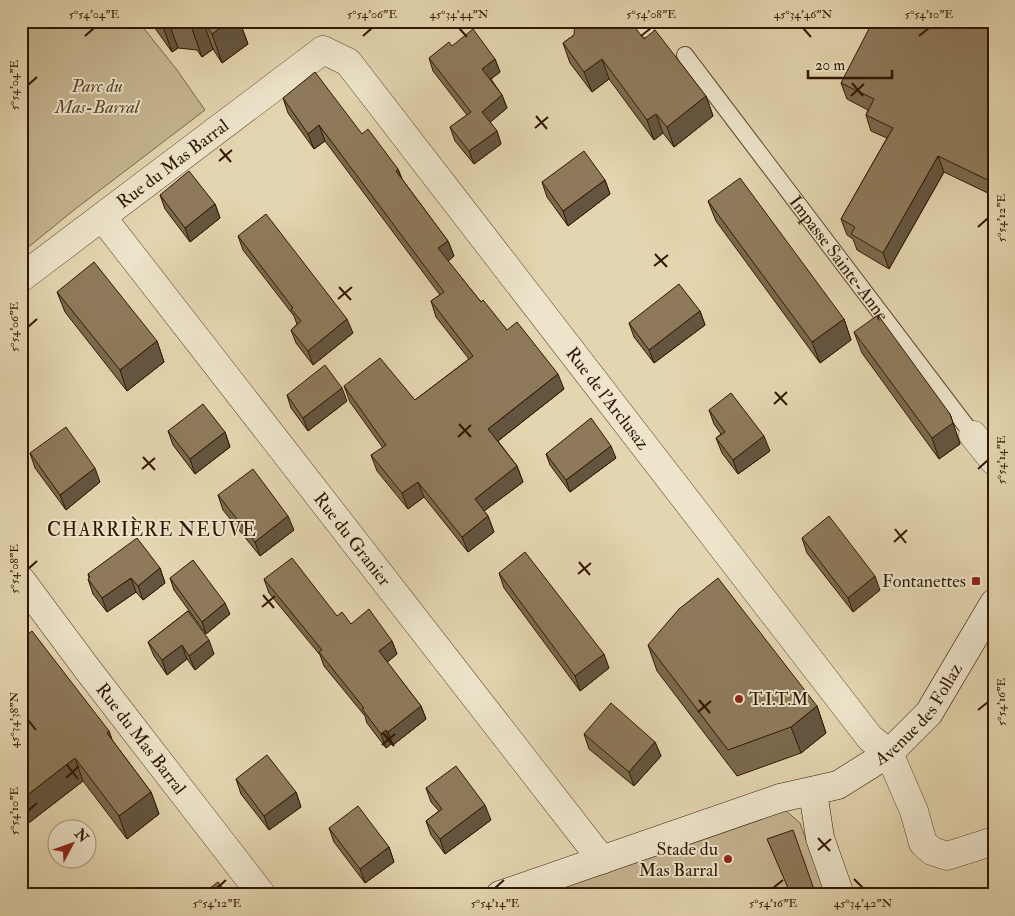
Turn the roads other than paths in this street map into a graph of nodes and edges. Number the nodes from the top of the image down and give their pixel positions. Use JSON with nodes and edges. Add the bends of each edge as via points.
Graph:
{"nodes":[{"id":1,"x":323,"y":50,"type":"joint"},
{"id":2,"x":685,"y":55,"type":"dead end"},
{"id":3,"x":102,"y":218,"type":"junction"},
{"id":4,"x":21,"y":278,"type":"edge"},
{"id":5,"x":973,"y":435,"type":"joint"},
{"id":6,"x":994,"y":461,"type":"edge"},
{"id":7,"x":21,"y":580,"type":"edge"},
{"id":8,"x":994,"y":603,"type":"edge"},
{"id":9,"x":889,"y":753,"type":"junction"},
{"id":10,"x":813,"y":792,"type":"junction"},
{"id":11,"x":994,"y":841,"type":"edge"},
{"id":12,"x":602,"y":860,"type":"junction"},
{"id":13,"x":262,"y":895,"type":"edge"},
{"id":14,"x":500,"y":895,"type":"edge"},
{"id":15,"x":840,"y":895,"type":"edge"}],
"edges":[{"from":1,"to":3,"type":"street","name":"Rue du Mas Barral"},
{"from":1,"to":9,"type":"street","name":"Rue de l'Arclusaz","via":[[348,62],[870,738]]},
{"from":2,"to":5,"type":"lane","name":"Impasse Sainte-Anne"},
{"from":3,"to":4,"type":"street","name":"Rue du Mas Barral"},
{"from":3,"to":12,"type":"street","name":"Rue du Granier"},
{"from":5,"to":6,"type":"street","name":"Impasse Sainte-Anne"},
{"from":7,"to":13,"type":"street","name":"Rue du Mas Barral"},
{"from":8,"to":9,"type":"street","name":"Avenue des Follaz","via":[[929,713]]},
{"from":9,"to":10,"type":"street","name":"Avenue des Follaz","via":[[838,785]]},
{"from":9,"to":11,"type":"street","via":[[914,811],[923,843],[932,851],[947,856]]},
{"from":10,"to":12,"type":"street","name":"Avenue des Follaz","via":[[780,798]]},
{"from":10,"to":15,"type":"street","via":[[820,838]]},
{"from":12,"to":14,"type":"street","name":"Avenue des Follaz"}]}
